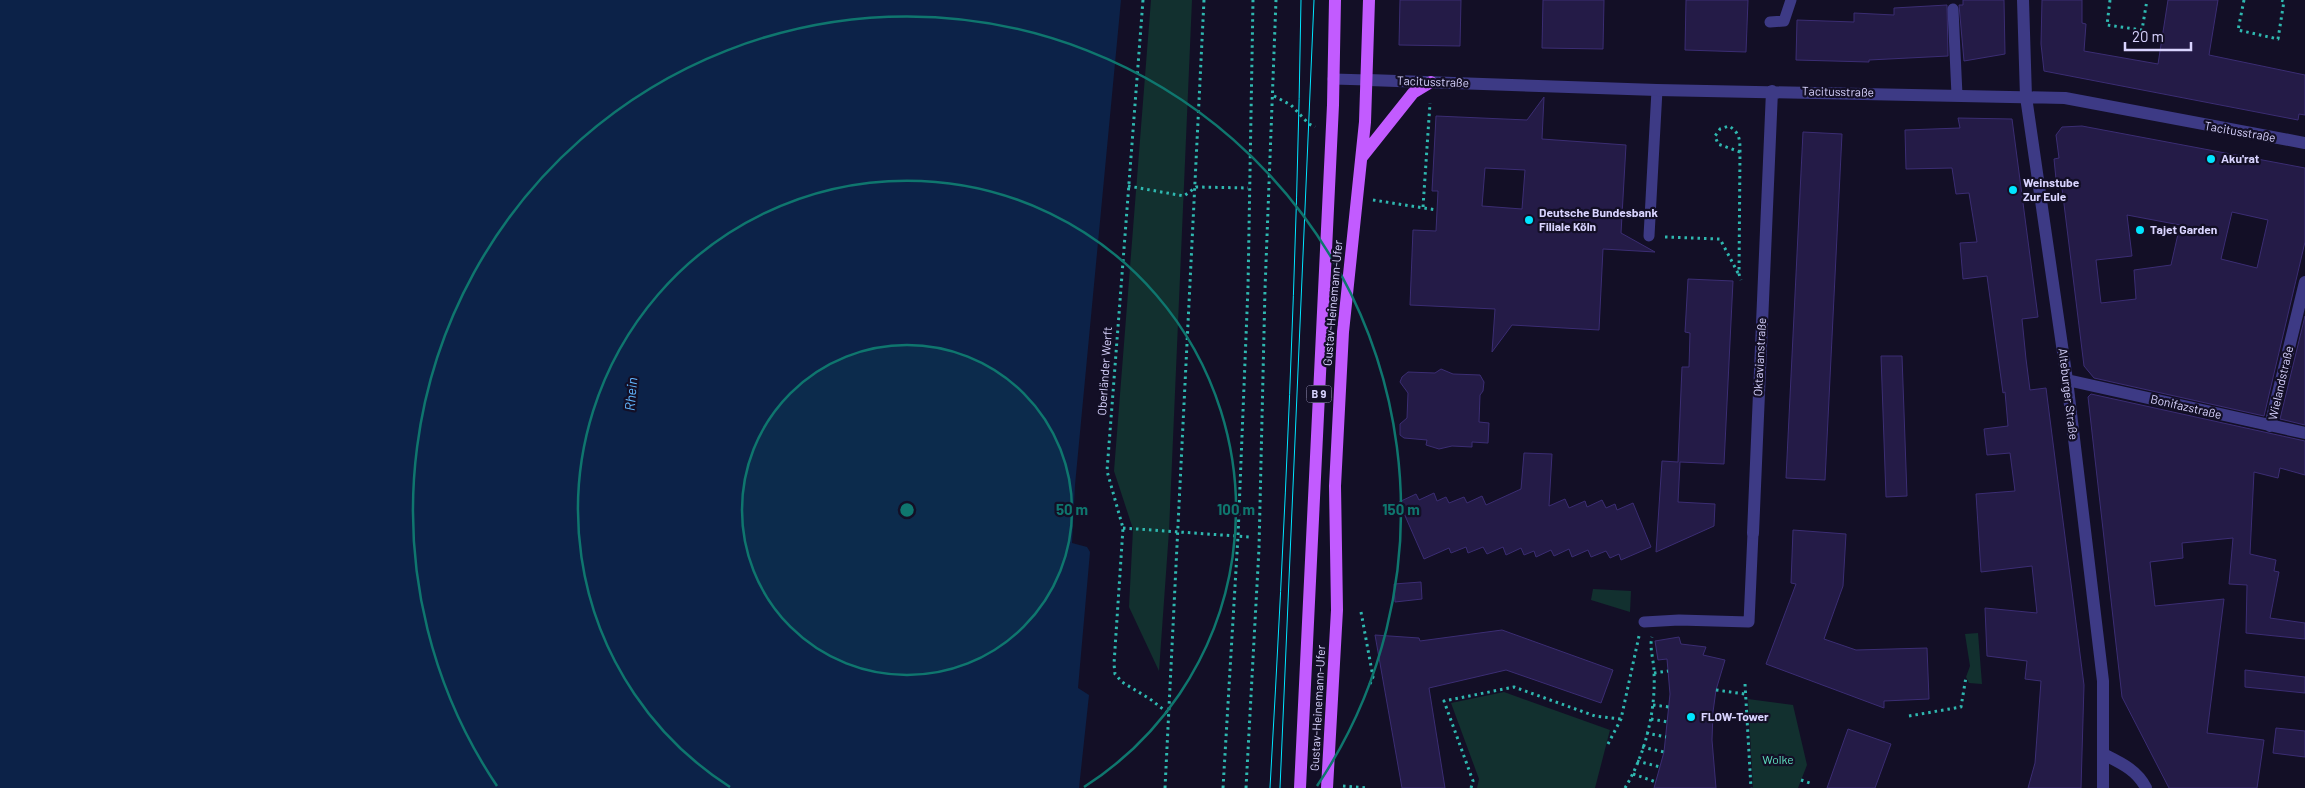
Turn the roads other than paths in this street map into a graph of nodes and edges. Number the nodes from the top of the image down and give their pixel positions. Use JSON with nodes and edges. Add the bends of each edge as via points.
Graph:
{"nodes":[{"id":1,"x":1335,"y":0,"type":"edge"},
{"id":2,"x":1369,"y":0,"type":"edge"},
{"id":3,"x":1791,"y":0,"type":"edge"},
{"id":4,"x":2023,"y":0,"type":"edge"},
{"id":5,"x":1953,"y":9,"type":"dead end"},
{"id":6,"x":1770,"y":22,"type":"dead end"},
{"id":7,"x":1333,"y":79,"type":"junction"},
{"id":8,"x":1368,"y":80,"type":"junction"},
{"id":9,"x":1431,"y":82,"type":"junction"},
{"id":10,"x":1657,"y":90,"type":"junction"},
{"id":11,"x":1772,"y":91,"type":"junction"},
{"id":12,"x":1956,"y":95,"type":"junction"},
{"id":13,"x":2026,"y":97,"type":"junction"},
{"id":14,"x":2305,"y":143,"type":"edge"},
{"id":15,"x":1362,"y":157,"type":"junction"},
{"id":16,"x":1649,"y":236,"type":"road end"},
{"id":17,"x":2305,"y":282,"type":"edge"},
{"id":18,"x":2067,"y":380,"type":"junction"},
{"id":19,"x":2270,"y":426,"type":"junction"},
{"id":20,"x":2305,"y":433,"type":"edge"},
{"id":21,"x":1753,"y":533,"type":"joint"},
{"id":22,"x":1644,"y":622,"type":"road end"},
{"id":23,"x":2103,"y":754,"type":"junction"},
{"id":24,"x":1300,"y":788,"type":"edge"},
{"id":25,"x":1327,"y":788,"type":"edge"},
{"id":26,"x":2103,"y":788,"type":"edge"},
{"id":27,"x":2146,"y":788,"type":"edge"}],
"edges":[{"from":1,"to":7,"type":"main road","name":"Gustav-Heinemann-Ufer","number":"B 9"},
{"from":2,"to":8,"type":"main road","name":"Gustav-Heinemann-Ufer","number":"B 9"},
{"from":3,"to":6,"type":"lane","via":[[1784,21]]},
{"from":4,"to":13,"type":"street","name":"Alteburger Straße"},
{"from":5,"to":12,"type":"lane"},
{"from":7,"to":8,"type":"lane"},
{"from":7,"to":24,"type":"main road","name":"Gustav-Heinemann-Ufer","number":"B 9"},
{"from":8,"to":9,"type":"street","name":"Tacitusstraße"},
{"from":8,"to":15,"type":"main road","name":"Gustav-Heinemann-Ufer","number":"B 9"},
{"from":9,"to":10,"type":"street","name":"Tacitusstraße"},
{"from":9,"to":15,"type":"main road","via":[[1413,93]]},
{"from":10,"to":11,"type":"street","name":"Tacitusstraße"},
{"from":10,"to":16,"type":"lane"},
{"from":11,"to":12,"type":"street","name":"Tacitusstraße"},
{"from":11,"to":21,"type":"street","name":"Oktavianstraße"},
{"from":12,"to":13,"type":"street","name":"Tacitusstraße"},
{"from":13,"to":14,"type":"street","name":"Tacitusstraße","via":[[2065,98]]},
{"from":13,"to":18,"type":"street","name":"Alteburger Straße"},
{"from":15,"to":25,"type":"main road","name":"Gustav-Heinemann-Ufer","number":"B 9","via":[[1340,380],[1335,486],[1337,610]]},
{"from":17,"to":19,"type":"street","name":"Wielandstraße"},
{"from":18,"to":19,"type":"street","name":"Bonifazstraße"},
{"from":18,"to":23,"type":"street","name":"Alteburger Straße","via":[[2103,681]]},
{"from":19,"to":20,"type":"street","name":"Bonifazstraße"},
{"from":21,"to":22,"type":"lane","name":"Oktavianstraße","via":[[1749,622]]},
{"from":23,"to":26,"type":"street","name":"Alteburger Straße"},
{"from":23,"to":27,"type":"street","via":[[2126,765],[2141,778]]}]}
